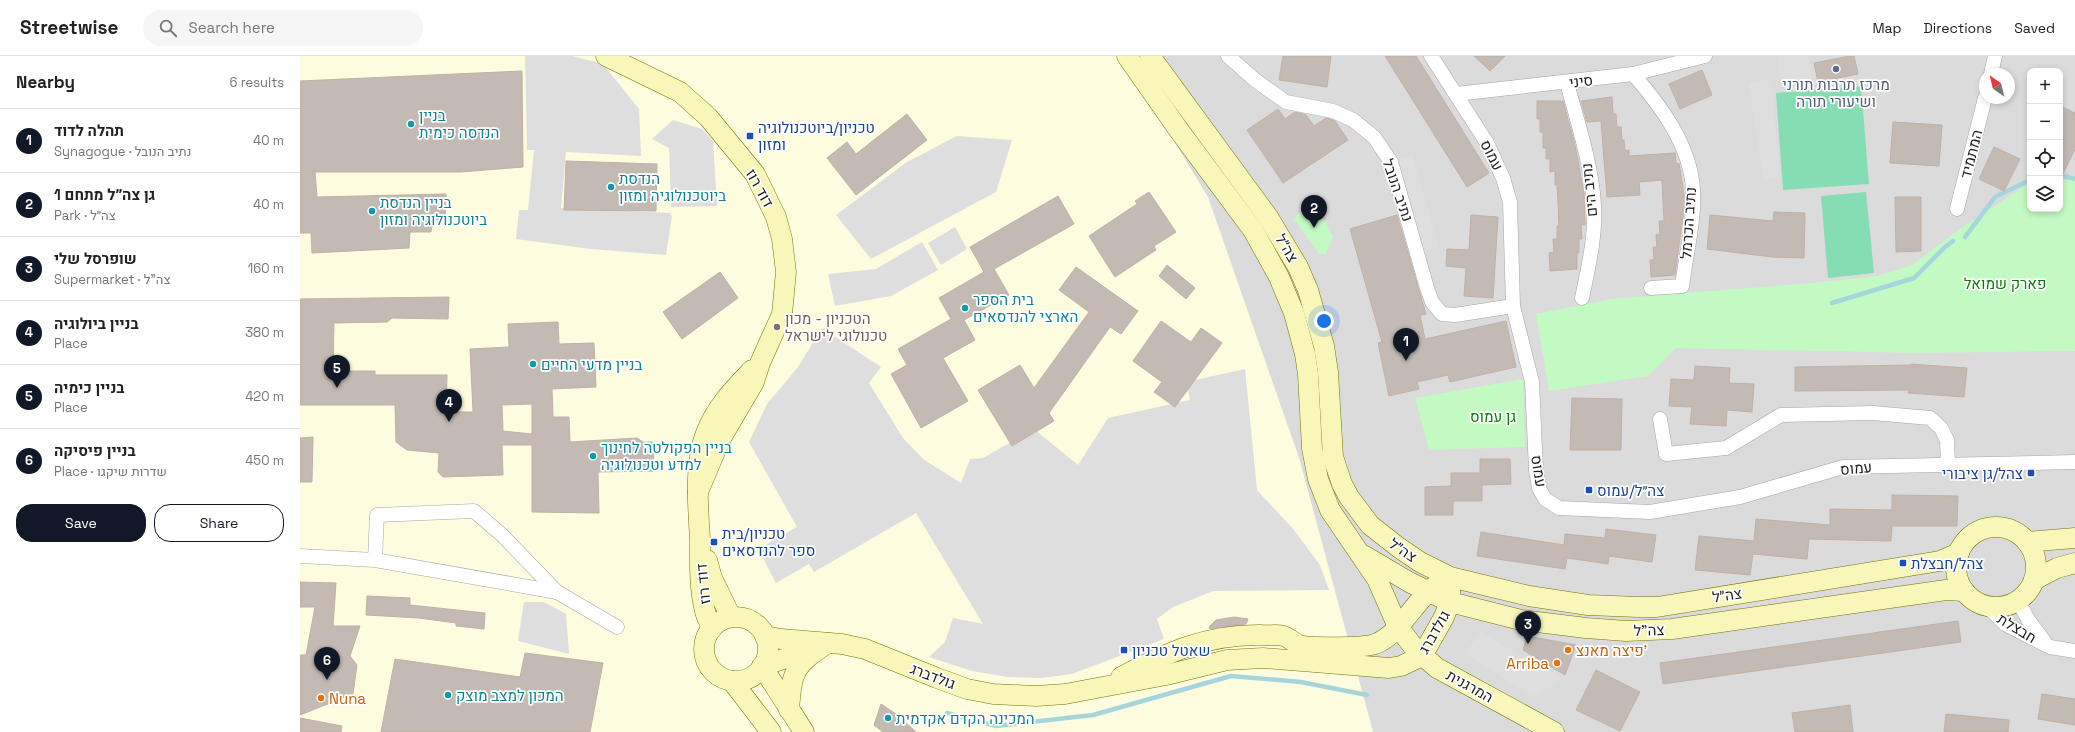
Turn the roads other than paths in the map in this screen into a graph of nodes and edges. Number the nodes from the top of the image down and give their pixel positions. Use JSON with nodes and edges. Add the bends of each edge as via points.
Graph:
{"nodes":[{"id":1,"x":606,"y":56,"type":"edge"},
{"id":2,"x":1127,"y":56,"type":"edge"},
{"id":3,"x":1150,"y":56,"type":"edge"},
{"id":4,"x":1228,"y":56,"type":"edge"},
{"id":5,"x":1430,"y":56,"type":"edge"},
{"id":6,"x":1704,"y":56,"type":"edge"},
{"id":7,"x":1996,"y":56,"type":"edge"},
{"id":8,"x":1993,"y":68,"type":"edge"},
{"id":9,"x":1633,"y":74,"type":"junction"},
{"id":10,"x":1567,"y":83,"type":"junction"},
{"id":11,"x":1456,"y":94,"type":"junction"},
{"id":12,"x":1983,"y":104,"type":"edge"},
{"id":13,"x":1957,"y":209,"type":"dead end"},
{"id":14,"x":1651,"y":288,"type":"dead end"},
{"id":15,"x":1582,"y":298,"type":"dead end"},
{"id":16,"x":1513,"y":306,"type":"junction"},
{"id":17,"x":1660,"y":418,"type":"dead end"},
{"id":18,"x":2075,"y":462,"type":"edge"},
{"id":19,"x":1948,"y":465,"type":"junction"},
{"id":20,"x":2075,"y":538,"type":"edge"},
{"id":21,"x":700,"y":540,"type":"junction"},
{"id":22,"x":1351,"y":542,"type":"junction"},
{"id":23,"x":2027,"y":542,"type":"junction"},
{"id":24,"x":1959,"y":553,"type":"junction"},
{"id":25,"x":300,"y":556,"type":"edge"},
{"id":26,"x":375,"y":560,"type":"junction"},
{"id":27,"x":2075,"y":563,"type":"edge"},
{"id":28,"x":1450,"y":577,"type":"junction"},
{"id":29,"x":2034,"y":580,"type":"junction"},
{"id":30,"x":1427,"y":591,"type":"junction"},
{"id":31,"x":1964,"y":591,"type":"junction"},
{"id":32,"x":557,"y":592,"type":"junction"},
{"id":33,"x":2018,"y":601,"type":"junction"},
{"id":34,"x":1450,"y":602,"type":"junction"},
{"id":35,"x":1987,"y":606,"type":"junction"},
{"id":36,"x":731,"y":617,"type":"junction"},
{"id":37,"x":617,"y":627,"type":"dead end"},
{"id":38,"x":1398,"y":627,"type":"junction"},
{"id":39,"x":712,"y":628,"type":"junction"},
{"id":40,"x":764,"y":636,"type":"junction"},
{"id":41,"x":828,"y":643,"type":"junction"},
{"id":42,"x":2050,"y":647,"type":"junction"},
{"id":43,"x":2075,"y":651,"type":"edge"},
{"id":44,"x":1422,"y":656,"type":"junction"},
{"id":45,"x":762,"y":666,"type":"junction"},
{"id":46,"x":732,"y":681,"type":"junction"},
{"id":47,"x":1105,"y":686,"type":"junction"},
{"id":48,"x":789,"y":710,"type":"junction"},
{"id":49,"x":771,"y":732,"type":"edge"},
{"id":50,"x":804,"y":732,"type":"edge"},
{"id":51,"x":1554,"y":732,"type":"edge"}],
"edges":[{"from":1,"to":21,"type":"main road","name":"דוד רוז","via":[[680,92],[708,117],[755,174],[776,217],[782,239],[786,272],[782,314],[754,382],[720,440],[698,492]]},
{"from":2,"to":22,"type":"main road","name":"צה״ל","via":[[1253,230],[1279,277],[1294,313],[1305,354],[1312,448],[1318,479],[1330,510]]},
{"from":3,"to":28,"type":"main road","name":"צה״ל","via":[[1268,217],[1298,267],[1308,290],[1324,346],[1333,457],[1349,497],[1370,525],[1390,543]]},
{"from":4,"to":16,"type":"street","name":"נתיב הנובל","via":[[1255,80],[1286,102],[1333,111],[1353,120],[1374,137],[1391,162],[1427,288],[1432,302],[1442,314],[1455,315]]},
{"from":5,"to":11,"type":"street","name":"עמוס"},
{"from":6,"to":9,"type":"street","name":"סיני"},
{"from":7,"to":8,"type":"street"},
{"from":9,"to":10,"type":"street","name":"סיני"},
{"from":9,"to":14,"type":"street","name":"נתיב הכרמל","via":[[1657,102],[1677,136],[1693,187],[1691,224],[1682,286]]},
{"from":10,"to":11,"type":"street","name":"סיני"},
{"from":10,"to":15,"type":"street","name":"נתיב הים","via":[[1581,132],[1594,206],[1590,253]]},
{"from":11,"to":16,"type":"street","name":"עמוס","via":[[1487,143],[1504,178],[1510,202],[1512,228],[1510,254]]},
{"from":12,"to":13,"type":"street","name":"המתמיד"},
{"from":16,"to":19,"type":"street","name":"עמוס","via":[[1532,382],[1539,488],[1545,499],[1559,508],[1650,512],[1740,498],[1843,467]]},
{"from":17,"to":19,"type":"street","via":[[1666,454],[1726,448],[1781,415],[1873,413],[1930,418],[1941,428],[1947,440]]},
{"from":18,"to":19,"type":"street","name":"עמוס"},
{"from":20,"to":23,"type":"main road"},
{"from":21,"to":36,"type":"main road","name":"דוד רוז","via":[[712,578]]},
{"from":21,"to":39,"type":"main road","name":"דוד רוז","via":[[700,574],[705,611]]},
{"from":22,"to":30,"type":"main road","name":"צה\"ל","via":[[1374,562]]},
{"from":22,"to":38,"type":"main road","name":"המרגנית","via":[[1377,579]]},
{"from":23,"to":24,"type":"main road","via":[[2008,529],[1990,528],[1974,535]]},
{"from":23,"to":29,"type":"main road","via":[[2034,553]]},
{"from":24,"to":28,"type":"main road","name":"צה״ל","via":[[1940,561],[1657,606],[1588,605],[1529,596]]},
{"from":24,"to":31,"type":"main road","via":[[1957,573]]},
{"from":25,"to":26,"type":"street"},
{"from":26,"to":32,"type":"street"},
{"from":26,"to":32,"type":"street","via":[[377,515],[474,511],[502,535]]},
{"from":27,"to":29,"type":"main road","via":[[2057,568]]},
{"from":28,"to":30,"type":"main road","name":"גולדברג"},
{"from":28,"to":34,"type":"main road","name":"גולדברג"},
{"from":29,"to":33,"type":"main road","via":[[2028,592]]},
{"from":30,"to":34,"type":"main road","name":"צה\"ל"},
{"from":30,"to":38,"type":"main road","name":"גולדברג"},
{"from":31,"to":34,"type":"main road","name":"צה\"ל","via":[[1946,590],[1649,630],[1586,628],[1521,620]]},
{"from":31,"to":35,"type":"main road","via":[[1978,603]]},
{"from":32,"to":37,"type":"street"},
{"from":33,"to":35,"type":"main road","via":[[1998,607]]},
{"from":33,"to":42,"type":"street","name":"חבצלת","via":[[2032,626]]},
{"from":34,"to":44,"type":"main road","name":"גולדברג"},
{"from":35,"to":42,"type":"street","name":"חבצלת","via":[[2004,624]]},
{"from":36,"to":39,"type":"main road"},
{"from":36,"to":40,"type":"main road","via":[[751,621]]},
{"from":38,"to":44,"type":"main road","name":"המרגנית","via":[[1405,639]]},
{"from":38,"to":47,"type":"main road","name":"גולדברג","via":[[1376,644],[1364,647],[1300,646],[1283,636],[1237,635],[1194,644],[1164,654]]},
{"from":39,"to":46,"type":"main road","via":[[705,640],[705,658],[715,673]]},
{"from":40,"to":41,"type":"main road","name":"גולדברג"},
{"from":40,"to":45,"type":"main road","via":[[768,645]]},
{"from":41,"to":45,"type":"main road"},
{"from":41,"to":47,"type":"main road","name":"גולדברג","via":[[865,649],[967,689],[993,694],[1043,696]]},
{"from":41,"to":48,"type":"main road","via":[[807,657],[795,671]]},
{"from":42,"to":43,"type":"street","name":"חבצלת"},
{"from":44,"to":47,"type":"main road","name":"גולדברג","via":[[1401,666],[1389,668],[1263,658],[1227,660]]},
{"from":44,"to":51,"type":"main road","name":"המרגנית","via":[[1437,668]]},
{"from":45,"to":46,"type":"main road","via":[[750,677]]},
{"from":45,"to":48,"type":"main road"},
{"from":46,"to":49,"type":"main road"},
{"from":48,"to":50,"type":"main road"}]}
